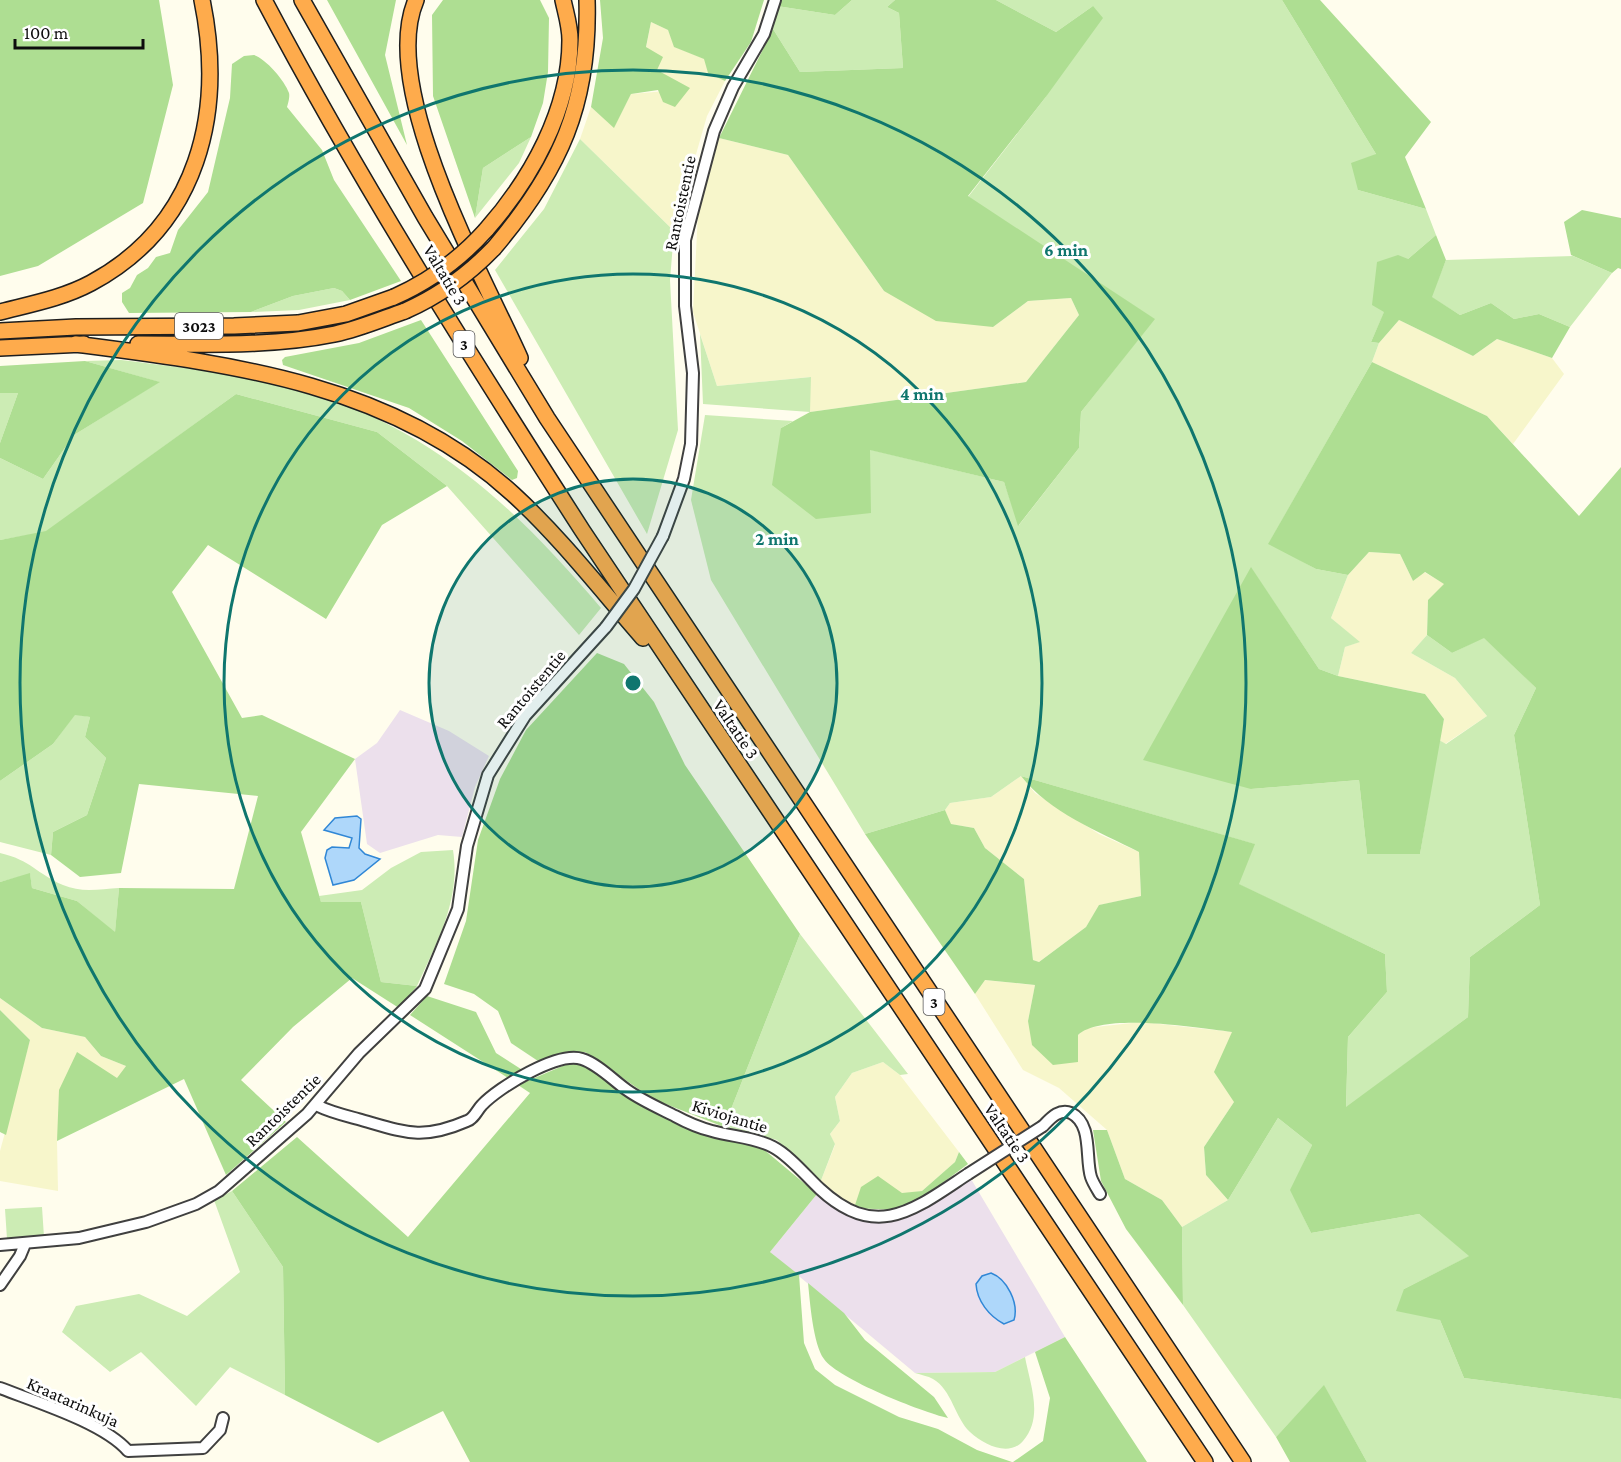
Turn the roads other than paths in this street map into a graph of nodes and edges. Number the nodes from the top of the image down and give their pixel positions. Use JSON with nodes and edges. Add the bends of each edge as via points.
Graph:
{"nodes":[{"id":1,"x":202,"y":0,"type":"edge"},
{"id":2,"x":264,"y":0,"type":"edge"},
{"id":3,"x":302,"y":0,"type":"edge"},
{"id":4,"x":416,"y":0,"type":"edge"},
{"id":5,"x":563,"y":0,"type":"edge"},
{"id":6,"x":587,"y":0,"type":"edge"},
{"id":7,"x":775,"y":0,"type":"edge"},
{"id":8,"x":0,"y":312,"type":"edge"},
{"id":9,"x":0,"y":331,"type":"edge"},
{"id":10,"x":75,"y":344,"type":"junction"},
{"id":11,"x":0,"y":348,"type":"edge"},
{"id":12,"x":547,"y":418,"type":"junction"},
{"id":13,"x":679,"y":679,"type":"junction"},
{"id":14,"x":316,"y":1105,"type":"junction"},
{"id":15,"x":1100,"y":1194,"type":"dead end"},
{"id":16,"x":25,"y":1244,"type":"junction"},
{"id":17,"x":0,"y":1245,"type":"edge"},
{"id":18,"x":0,"y":1285,"type":"edge"},
{"id":19,"x":0,"y":1388,"type":"edge"},
{"id":20,"x":223,"y":1418,"type":"dead end"},
{"id":21,"x":127,"y":1457,"type":"edge"},
{"id":22,"x":1205,"y":1462,"type":"edge"},
{"id":23,"x":1243,"y":1462,"type":"edge"}],
"edges":[{"from":1,"to":8,"type":"highway","via":[[210,51],[209,112],[202,149],[171,212],[132,255],[90,283]]},
{"from":2,"to":13,"type":"highway","name":"Valtatie 3","number":"3","via":[[488,384]]},
{"from":3,"to":12,"type":"highway","name":"Valtatie 3","number":"3","via":[[425,217]]},
{"from":4,"to":12,"type":"highway","via":[[409,30],[409,62],[431,155],[482,279]]},
{"from":5,"to":9,"type":"highway","number":"3023","bridge":true,"via":[[570,40],[561,96],[535,164],[486,230],[431,278],[394,297],[346,314],[298,323]]},
{"from":6,"to":10,"type":"highway","number":"3023","bridge":true,"via":[[587,44],[570,129],[538,192],[494,248],[468,273],[405,311],[336,334],[250,343]]},
{"from":7,"to":14,"type":"street","name":"Rantoistentie","bridge":true,"via":[[764,34],[733,87],[714,131],[685,240],[685,306],[693,373],[691,444],[684,479],[663,536],[634,589],[606,627],[525,716],[488,775],[467,846],[458,909],[425,989],[359,1053]]},
{"from":10,"to":11,"type":"highway","number":"3023"},
{"from":10,"to":13,"type":"highway","via":[[200,360],[284,377],[333,391],[405,422],[476,464],[512,493],[548,528]]},
{"from":12,"to":23,"type":"highway","name":"Valtatie 3","number":"3"},
{"from":13,"to":22,"type":"highway","name":"Valtatie 3","number":"3"},
{"from":14,"to":15,"type":"street","name":"Kiviojantie","bridge":true,"via":[[399,1132],[435,1132],[470,1121],[482,1104],[532,1072],[574,1057],[585,1059],[630,1092],[675,1116],[711,1131],[775,1148],[850,1212],[894,1217],[911,1210],[1061,1113],[1071,1114],[1084,1126],[1091,1178]]},
{"from":14,"to":16,"type":"street","name":"Rantoistentie","via":[[253,1163],[196,1204],[79,1238]]},
{"from":16,"to":17,"type":"street","name":"Rantoistentie"},
{"from":16,"to":18,"type":"street"},
{"from":19,"to":21,"type":"street","name":"Kraatarinkuja","via":[[97,1428],[113,1437]]},
{"from":20,"to":21,"type":"street","name":"Kraatarinkuja","via":[[220,1430],[203,1448]]}]}
